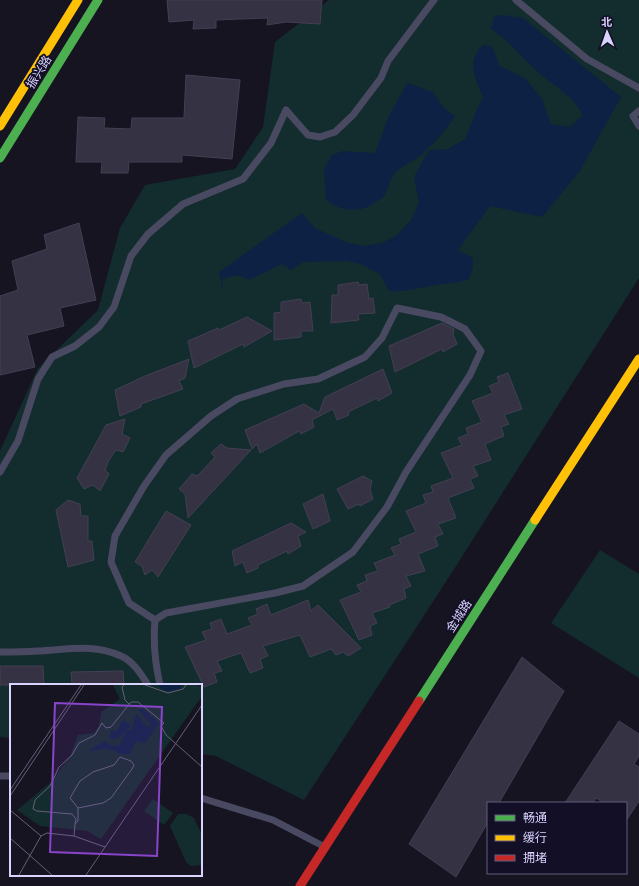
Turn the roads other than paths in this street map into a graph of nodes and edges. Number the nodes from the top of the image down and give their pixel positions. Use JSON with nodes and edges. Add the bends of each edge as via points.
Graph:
{"nodes":[{"id":1,"x":78,"y":0,"type":"edge"},
{"id":2,"x":98,"y":0,"type":"edge"},
{"id":3,"x":434,"y":0,"type":"edge"},
{"id":4,"x":516,"y":0,"type":"edge"},
{"id":5,"x":639,"y":88,"type":"edge"},
{"id":6,"x":639,"y":111,"type":"edge"},
{"id":7,"x":0,"y":126,"type":"edge"},
{"id":8,"x":639,"y":126,"type":"edge"},
{"id":9,"x":0,"y":158,"type":"edge"},
{"id":10,"x":639,"y":359,"type":"edge"},
{"id":11,"x":0,"y":472,"type":"edge"},
{"id":12,"x":155,"y":620,"type":"junction"},
{"id":13,"x":0,"y":652,"type":"edge"},
{"id":14,"x":147,"y":684,"type":"edge"},
{"id":15,"x":160,"y":684,"type":"edge"},
{"id":16,"x":202,"y":798,"type":"edge"},
{"id":17,"x":325,"y":847,"type":"junction"},
{"id":18,"x":300,"y":886,"type":"edge"}],
"edges":[{"from":1,"to":7,"type":"street","name":"振兴路"},
{"from":2,"to":9,"type":"street","name":"振兴路"},
{"from":3,"to":11,"type":"lane","via":[[388,61],[382,78],[336,132],[320,137],[308,135],[286,110],[271,143],[243,179],[183,204],[148,234],[131,256],[114,307],[99,327],[81,341],[52,357],[38,379],[18,440]]},
{"from":4,"to":5,"type":"lane","via":[[587,59]]},
{"from":6,"to":8,"type":"lane","via":[[633,116]]},
{"from":10,"to":17,"type":"street","name":"金城路"},
{"from":12,"to":12,"type":"lane","via":[[166,613],[303,586],[354,552],[387,507],[409,466],[470,375],[481,351],[465,329],[441,317],[397,308],[382,338],[365,357],[318,379],[284,384],[237,400],[211,416],[166,455],[144,486],[115,536],[111,562],[129,603]]},
{"from":12,"to":15,"type":"lane","via":[[155,665]]},
{"from":13,"to":14,"type":"lane","via":[[96,648],[122,656],[136,668]]},
{"from":16,"to":17,"type":"lane","via":[[273,820]]},
{"from":17,"to":18,"type":"street","name":"金城路"}]}
